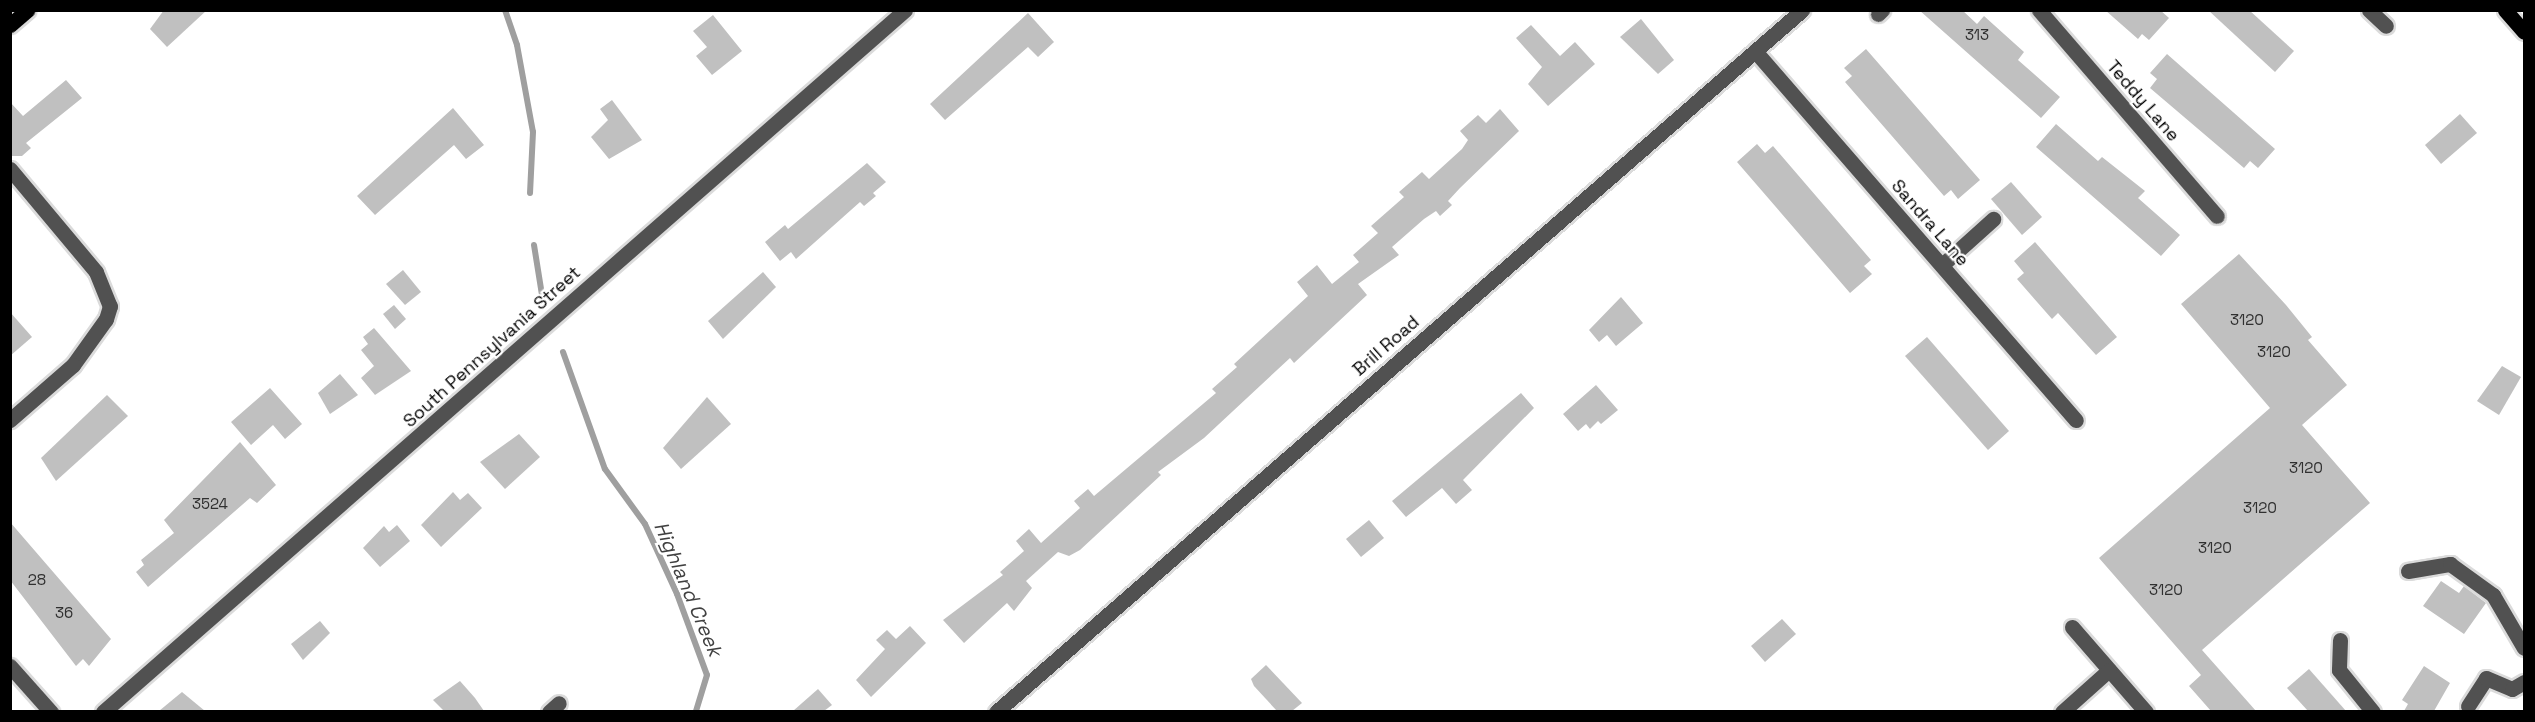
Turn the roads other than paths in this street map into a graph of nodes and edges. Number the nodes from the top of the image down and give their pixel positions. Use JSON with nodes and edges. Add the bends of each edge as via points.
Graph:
{"nodes":[{"id":1,"x":27,"y":10,"type":"edge"},
{"id":2,"x":905,"y":10,"type":"edge"},
{"id":3,"x":1802,"y":10,"type":"edge"},
{"id":4,"x":2039,"y":10,"type":"edge"},
{"id":5,"x":2369,"y":10,"type":"edge"},
{"id":6,"x":2505,"y":10,"type":"edge"},
{"id":7,"x":10,"y":25,"type":"edge"},
{"id":8,"x":2386,"y":26,"type":"dead end"},
{"id":9,"x":2524,"y":32,"type":"edge"},
{"id":10,"x":1755,"y":51,"type":"junction"},
{"id":11,"x":10,"y":169,"type":"edge"},
{"id":12,"x":2217,"y":216,"type":"dead end"},
{"id":13,"x":1994,"y":219,"type":"dead end"},
{"id":14,"x":1942,"y":266,"type":"junction"},
{"id":15,"x":10,"y":420,"type":"edge"},
{"id":16,"x":2076,"y":420,"type":"dead end"},
{"id":17,"x":2408,"y":570,"type":"dead end"},
{"id":18,"x":2072,"y":627,"type":"dead end"},
{"id":19,"x":2340,"y":640,"type":"dead end"},
{"id":20,"x":2524,"y":648,"type":"edge"},
{"id":21,"x":10,"y":666,"type":"edge"},
{"id":22,"x":2109,"y":670,"type":"junction"},
{"id":23,"x":2524,"y":682,"type":"edge"},
{"id":24,"x":2468,"y":706,"type":"dead end"},
{"id":25,"x":51,"y":711,"type":"edge"},
{"id":26,"x":103,"y":711,"type":"edge"},
{"id":27,"x":996,"y":711,"type":"edge"},
{"id":28,"x":2062,"y":711,"type":"edge"},
{"id":29,"x":2146,"y":711,"type":"edge"},
{"id":30,"x":2373,"y":711,"type":"edge"}],
"edges":[{"from":1,"to":7,"type":"main road"},
{"from":2,"to":26,"type":"street","name":"South Pennsylvania Street"},
{"from":3,"to":10,"type":"street","name":"Brill Road"},
{"from":4,"to":12,"type":"street","name":"Teddy Lane"},
{"from":5,"to":8,"type":"street"},
{"from":6,"to":9,"type":"main road"},
{"from":10,"to":14,"type":"street","name":"Sandra Lane"},
{"from":10,"to":27,"type":"street","name":"Brill Road"},
{"from":11,"to":15,"type":"street","via":[[96,272],[109,295],[106,319],[73,365]]},
{"from":13,"to":14,"type":"street"},
{"from":14,"to":16,"type":"street","name":"Sandra Lane"},
{"from":17,"to":20,"type":"street","via":[[2450,564],[2493,596]]},
{"from":18,"to":22,"type":"street"},
{"from":19,"to":30,"type":"street","via":[[2339,670]]},
{"from":21,"to":25,"type":"street"},
{"from":22,"to":28,"type":"street"},
{"from":22,"to":29,"type":"street"},
{"from":23,"to":24,"type":"street","via":[[2512,689],[2486,678]]}]}
